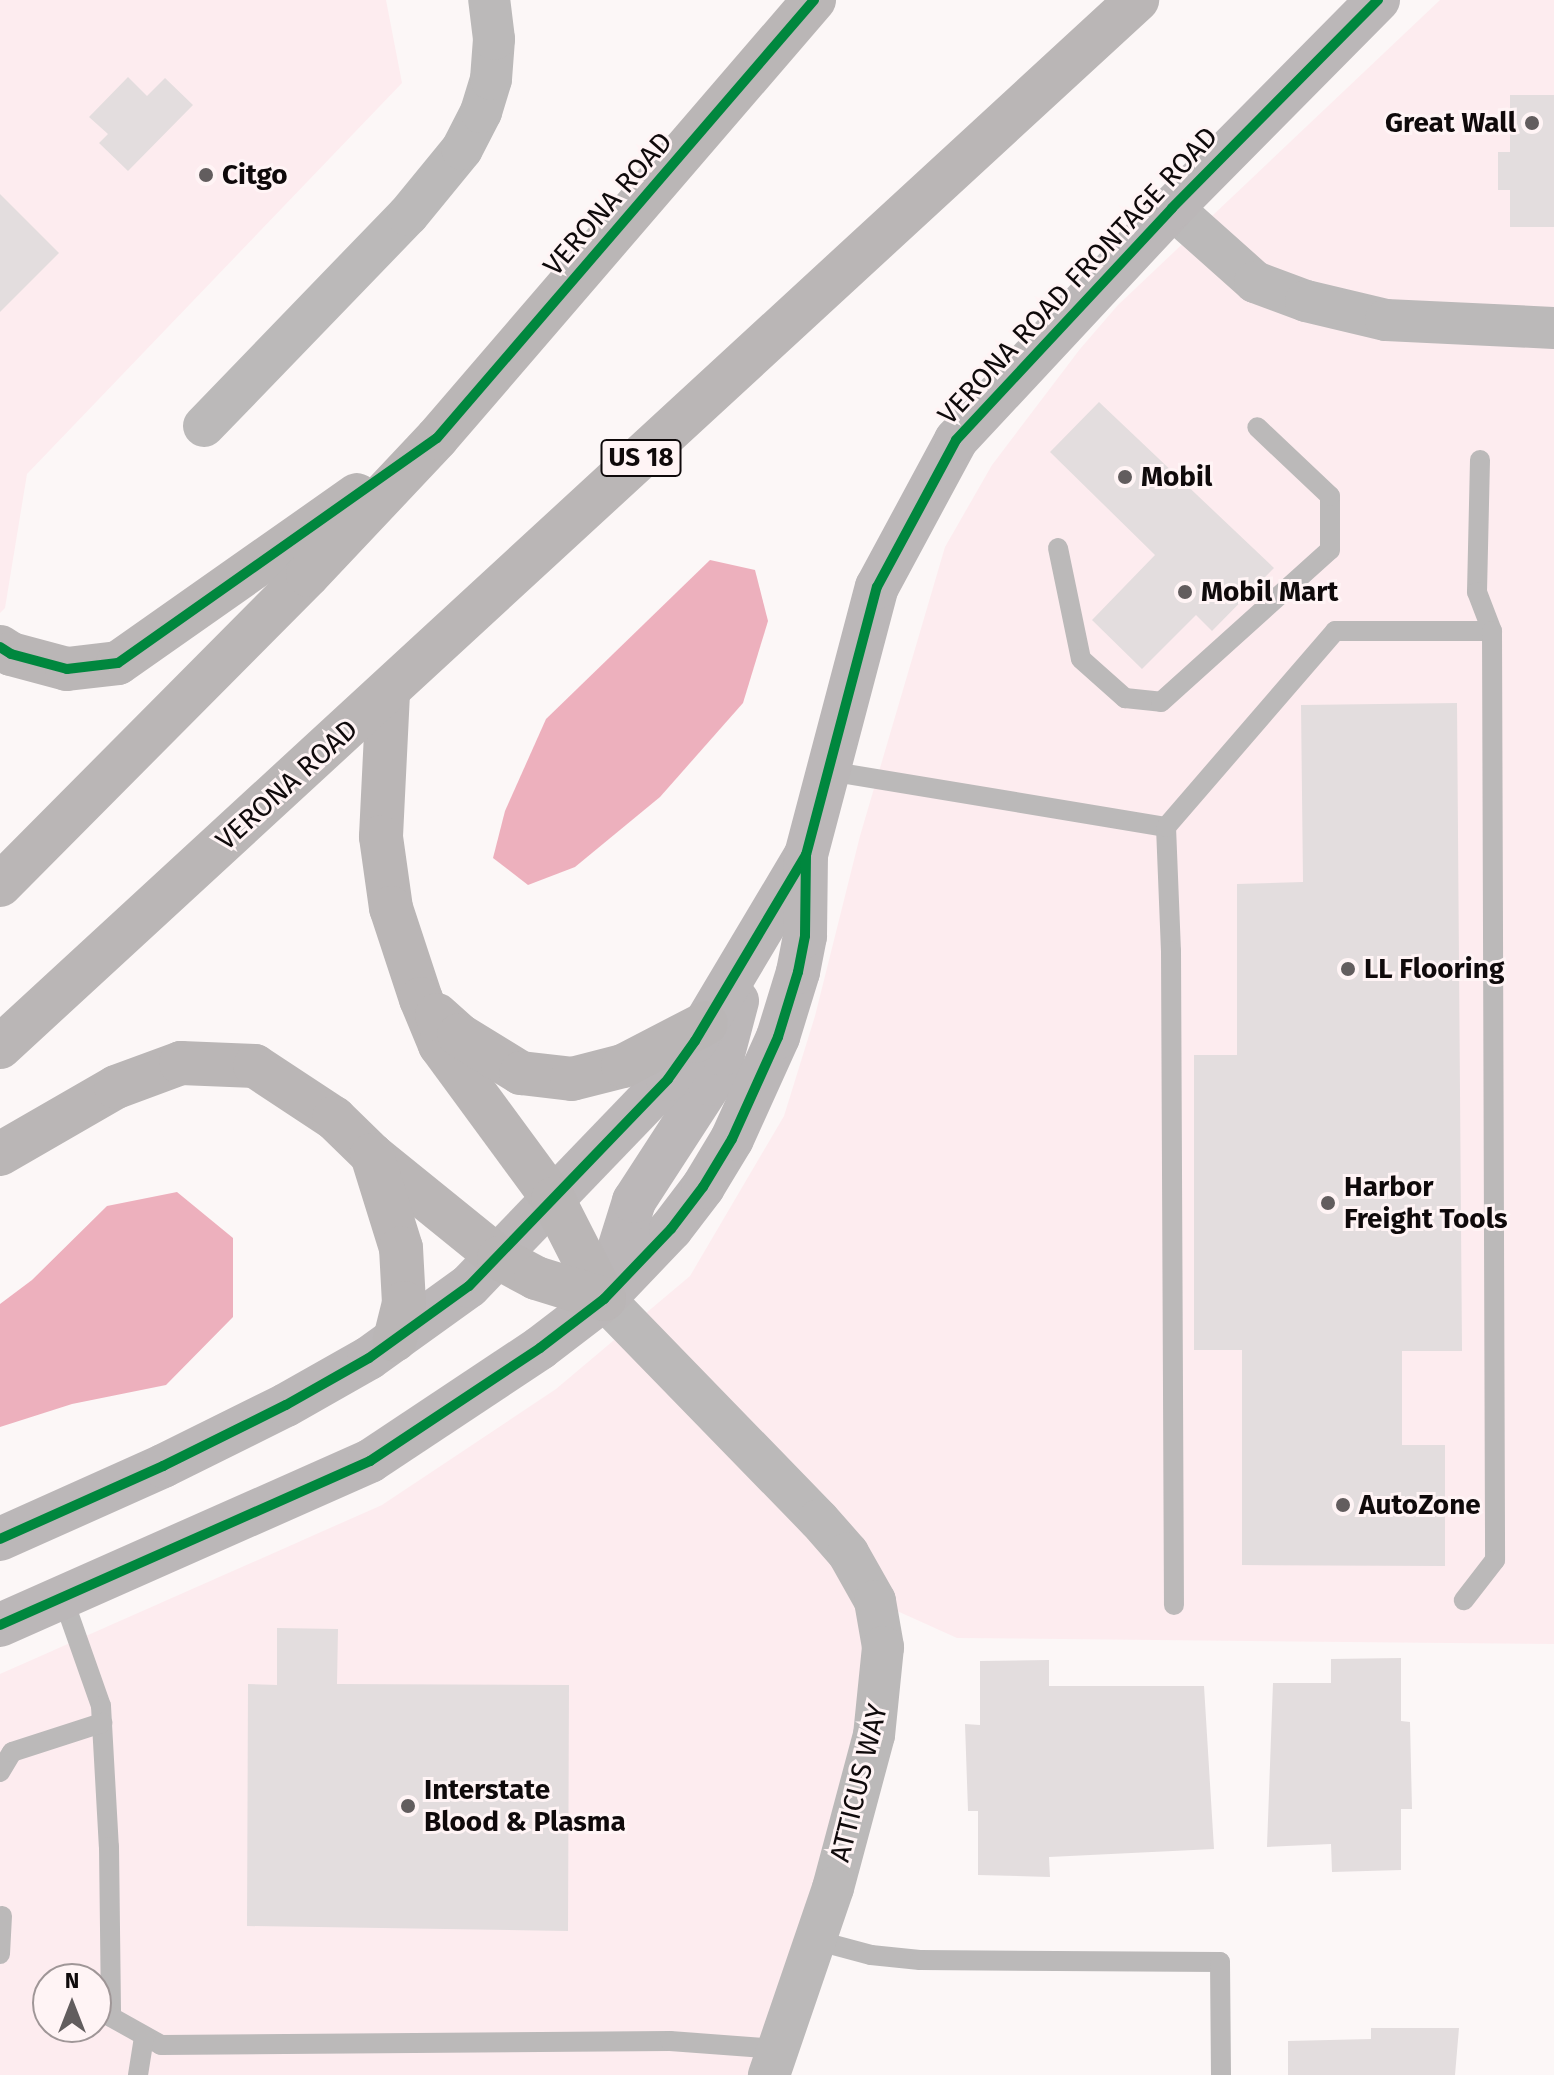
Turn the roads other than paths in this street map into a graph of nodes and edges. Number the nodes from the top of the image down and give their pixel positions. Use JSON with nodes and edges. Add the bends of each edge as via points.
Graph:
{"nodes":[{"id":1,"x":489,"y":0,"type":"edge"},
{"id":2,"x":814,"y":0,"type":"edge"},
{"id":3,"x":1137,"y":0,"type":"edge"},
{"id":4,"x":1378,"y":0,"type":"edge"},
{"id":5,"x":1172,"y":208,"type":"junction"},
{"id":6,"x":1554,"y":328,"type":"edge"},
{"id":7,"x":204,"y":426,"type":"dead end"},
{"id":8,"x":1257,"y":427,"type":"dead end"},
{"id":9,"x":437,"y":438,"type":"junction"},
{"id":10,"x":1480,"y":460,"type":"dead end"},
{"id":11,"x":1058,"y":548,"type":"dead end"},
{"id":12,"x":1492,"y":631,"type":"junction"},
{"id":13,"x":0,"y":647,"type":"edge"},
{"id":14,"x":388,"y":693,"type":"junction"},
{"id":15,"x":828,"y":771,"type":"junction"},
{"id":16,"x":1166,"y":827,"type":"junction"},
{"id":17,"x":806,"y":855,"type":"junction"},
{"id":18,"x":0,"y":885,"type":"edge"},
{"id":19,"x":746,"y":957,"type":"junction"},
{"id":20,"x":421,"y":999,"type":"junction"},
{"id":21,"x":706,"y":1023,"type":"junction"},
{"id":22,"x":0,"y":1047,"type":"edge"},
{"id":23,"x":0,"y":1154,"type":"edge"},
{"id":24,"x":372,"y":1155,"type":"junction"},
{"id":25,"x":553,"y":1199,"type":"junction"},
{"id":26,"x":499,"y":1258,"type":"junction"},
{"id":27,"x":604,"y":1299,"type":"junction"},
{"id":28,"x":395,"y":1340,"type":"junction"},
{"id":29,"x":0,"y":1539,"type":"edge"},
{"id":30,"x":63,"y":1598,"type":"junction"},
{"id":31,"x":1464,"y":1600,"type":"dead end"},
{"id":32,"x":1174,"y":1605,"type":"dead end"},
{"id":33,"x":0,"y":1625,"type":"edge"},
{"id":34,"x":102,"y":1723,"type":"junction"},
{"id":35,"x":0,"y":1772,"type":"edge"},
{"id":36,"x":1,"y":1912,"type":"edge"},
{"id":37,"x":815,"y":1940,"type":"junction"},
{"id":38,"x":0,"y":1954,"type":"edge"},
{"id":39,"x":144,"y":2036,"type":"junction"},
{"id":40,"x":773,"y":2062,"type":"edge"},
{"id":41,"x":138,"y":2075,"type":"edge"},
{"id":42,"x":1221,"y":2075,"type":"edge"}],
"edges":[{"from":1,"to":7,"type":"street","via":[[494,39],[491,79],[462,149],[408,215]]},
{"from":2,"to":9,"type":"highway","name":"VERONA ROAD"},
{"from":3,"to":14,"type":"highway","name":"VERONA ROAD","number":"US 18"},
{"from":4,"to":5,"type":"street","name":"VERONA ROAD FRONTAGE ROAD"},
{"from":5,"to":6,"type":"street","via":[[1255,282],[1306,301],[1386,320]]},
{"from":5,"to":15,"type":"street","name":"VERONA ROAD FRONTAGE ROAD","via":[[956,440],[877,587]]},
{"from":8,"to":11,"type":"lane","via":[[1330,496],[1330,550],[1161,702],[1125,698],[1081,659]]},
{"from":9,"to":13,"type":"highway","via":[[118,663],[67,669]]},
{"from":9,"to":18,"type":"highway","name":"VERONA ROAD"},
{"from":10,"to":12,"type":"lane","via":[[1477,592]]},
{"from":12,"to":16,"type":"lane","via":[[1335,631]]},
{"from":12,"to":31,"type":"lane","via":[[1495,1560]]},
{"from":14,"to":20,"type":"highway","via":[[381,837],[391,908]]},
{"from":14,"to":22,"type":"highway","name":"VERONA ROAD","number":"US 18"},
{"from":15,"to":16,"type":"lane"},
{"from":15,"to":17,"type":"street","name":"VERONA ROAD FRONTAGE ROAD"},
{"from":16,"to":32,"type":"lane"},
{"from":17,"to":19,"type":"street","name":"VERONA ROAD FRONTAGE ROAD"},
{"from":17,"to":27,"type":"street","name":"VERONA ROAD FRONTAGE ROAD","via":[[807,920],[798,972],[748,1108],[689,1208]]},
{"from":19,"to":21,"type":"street","name":"VERONA ROAD FRONTAGE ROAD"},
{"from":19,"to":27,"type":"street","via":[[717,1069],[634,1201]]},
{"from":20,"to":21,"type":"highway","via":[[459,1035],[521,1073],[572,1079],[623,1066]]},
{"from":20,"to":25,"type":"highway","via":[[440,1045]]},
{"from":21,"to":25,"type":"street","name":"VERONA ROAD FRONTAGE ROAD","via":[[668,1079]]},
{"from":23,"to":24,"type":"highway","via":[[116,1087],[181,1063],[255,1066],[334,1118]]},
{"from":24,"to":26,"type":"highway"},
{"from":24,"to":28,"type":"highway","via":[[401,1248],[404,1303]]},
{"from":25,"to":26,"type":"street","name":"VERONA ROAD FRONTAGE ROAD"},
{"from":25,"to":27,"type":"highway"},
{"from":26,"to":27,"type":"highway","via":[[536,1278]]},
{"from":26,"to":28,"type":"street","name":"VERONA ROAD FRONTAGE ROAD","via":[[446,1305]]},
{"from":27,"to":30,"type":"street","name":"VERONA ROAD FRONTAGE ROAD","via":[[370,1461]]},
{"from":27,"to":37,"type":"street","name":"ATTICUS WAY","via":[[819,1520],[848,1553],[875,1601],[883,1647],[874,1735]]},
{"from":28,"to":29,"type":"street","name":"VERONA ROAD FRONTAGE ROAD","via":[[286,1405]]},
{"from":30,"to":33,"type":"street","name":"VERONA ROAD FRONTAGE ROAD"},
{"from":30,"to":34,"type":"lane","via":[[101,1706]]},
{"from":34,"to":35,"type":"lane","via":[[12,1752]]},
{"from":34,"to":39,"type":"lane","via":[[111,2017]]},
{"from":36,"to":38,"type":"lane"},
{"from":37,"to":40,"type":"street","name":"ATTICUS WAY"},
{"from":37,"to":42,"type":"lane","via":[[871,1955],[920,1960],[1220,1962]]},
{"from":39,"to":40,"type":"lane","via":[[161,2045],[670,2041]]},
{"from":39,"to":41,"type":"lane"}]}
